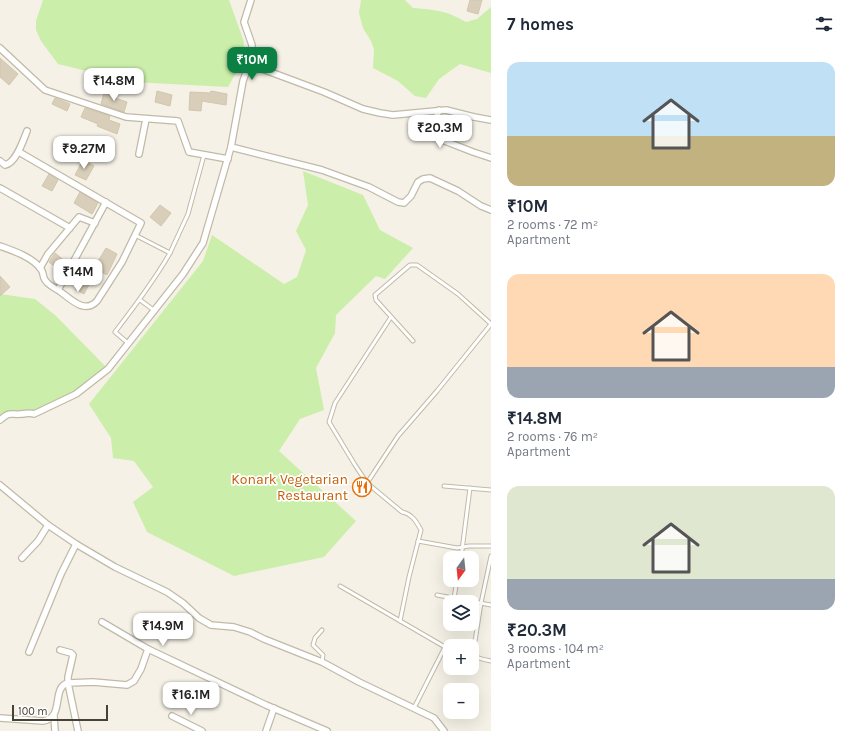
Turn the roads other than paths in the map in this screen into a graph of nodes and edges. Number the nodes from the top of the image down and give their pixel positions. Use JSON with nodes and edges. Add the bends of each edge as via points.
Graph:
{"nodes":[{"id":1,"x":251,"y":0,"type":"edge"},
{"id":2,"x":0,"y":48,"type":"edge"},
{"id":3,"x":249,"y":64,"type":"junction"},
{"id":4,"x":439,"y":110,"type":"junction"},
{"id":5,"x":146,"y":119,"type":"junction"},
{"id":6,"x":491,"y":120,"type":"edge"},
{"id":7,"x":27,"y":131,"type":"dead end"},
{"id":8,"x":231,"y":147,"type":"junction"},
{"id":9,"x":19,"y":152,"type":"junction"},
{"id":10,"x":139,"y":154,"type":"dead end"},
{"id":11,"x":204,"y":155,"type":"junction"},
{"id":12,"x":491,"y":158,"type":"edge"},
{"id":13,"x":228,"y":159,"type":"junction"},
{"id":14,"x":1,"y":164,"type":"edge"},
{"id":15,"x":0,"y":188,"type":"edge"},
{"id":16,"x":106,"y":202,"type":"junction"},
{"id":17,"x":491,"y":210,"type":"edge"},
{"id":18,"x":95,"y":223,"type":"junction"},
{"id":19,"x":70,"y":228,"type":"junction"},
{"id":20,"x":135,"y":235,"type":"junction"},
{"id":21,"x":0,"y":246,"type":"edge"},
{"id":22,"x":170,"y":253,"type":"junction"},
{"id":23,"x":40,"y":268,"type":"junction"},
{"id":24,"x":58,"y":290,"type":"junction"},
{"id":25,"x":140,"y":300,"type":"junction"},
{"id":26,"x":155,"y":311,"type":"junction"},
{"id":27,"x":391,"y":317,"type":"junction"},
{"id":28,"x":491,"y":324,"type":"edge"},
{"id":29,"x":413,"y":341,"type":"dead end"},
{"id":30,"x":129,"y":344,"type":"junction"},
{"id":31,"x":0,"y":420,"type":"edge"},
{"id":32,"x":367,"y":483,"type":"junction"},
{"id":33,"x":0,"y":485,"type":"edge"},
{"id":34,"x":444,"y":486,"type":"dead end"},
{"id":35,"x":470,"y":488,"type":"junction"},
{"id":36,"x":491,"y":490,"type":"edge"},
{"id":37,"x":48,"y":525,"type":"junction"},
{"id":38,"x":418,"y":541,"type":"junction"},
{"id":39,"x":76,"y":544,"type":"junction"},
{"id":40,"x":491,"y":546,"type":"edge"},
{"id":41,"x":462,"y":547,"type":"junction"},
{"id":42,"x":462,"y":551,"type":"edge"},
{"id":43,"x":491,"y":556,"type":"edge"},
{"id":44,"x":22,"y":558,"type":"dead end"},
{"id":45,"x":340,"y":586,"type":"dead end"},
{"id":46,"x":438,"y":595,"type":"dead end"},
{"id":47,"x":443,"y":596,"type":"edge"},
{"id":48,"x":481,"y":603,"type":"junction"},
{"id":49,"x":491,"y":604,"type":"edge"},
{"id":50,"x":400,"y":621,"type":"junction"},
{"id":51,"x":102,"y":622,"type":"dead end"},
{"id":52,"x":322,"y":630,"type":"dead end"},
{"id":53,"x":148,"y":649,"type":"junction"},
{"id":54,"x":60,"y":650,"type":"dead end"},
{"id":55,"x":30,"y":652,"type":"dead end"},
{"id":56,"x":491,"y":661,"type":"edge"},
{"id":57,"x":322,"y":662,"type":"junction"},
{"id":58,"x":68,"y":683,"type":"junction"},
{"id":59,"x":274,"y":708,"type":"junction"},
{"id":60,"x":414,"y":708,"type":"junction"},
{"id":61,"x":54,"y":716,"type":"junction"},
{"id":62,"x":172,"y":716,"type":"dead end"},
{"id":63,"x":0,"y":718,"type":"edge"},
{"id":64,"x":55,"y":731,"type":"edge"},
{"id":65,"x":78,"y":731,"type":"edge"},
{"id":66,"x":202,"y":731,"type":"edge"},
{"id":67,"x":266,"y":731,"type":"edge"},
{"id":68,"x":327,"y":731,"type":"edge"},
{"id":69,"x":444,"y":731,"type":"edge"}],
"edges":[{"from":1,"to":3,"type":"street","via":[[244,22],[252,45]]},
{"from":2,"to":5,"type":"street","via":[[45,90],[126,117]]},
{"from":3,"to":4,"type":"street","via":[[363,109],[393,115]]},
{"from":3,"to":8,"type":"street","via":[[243,81]]},
{"from":4,"to":6,"type":"street"},
{"from":4,"to":12,"type":"street","via":[[432,136]]},
{"from":5,"to":10,"type":"street"},
{"from":5,"to":11,"type":"street","via":[[178,121],[189,152]]},
{"from":7,"to":9,"type":"street"},
{"from":8,"to":13,"type":"street"},
{"from":8,"to":17,"type":"street","via":[[322,170],[404,203],[418,182],[430,178]]},
{"from":9,"to":14,"type":"street","via":[[8,165]]},
{"from":9,"to":16,"type":"street"},
{"from":11,"to":13,"type":"street"},
{"from":11,"to":22,"type":"lane","via":[[188,214]]},
{"from":13,"to":26,"type":"street","via":[[203,243]]},
{"from":15,"to":19,"type":"street"},
{"from":16,"to":18,"type":"street"},
{"from":16,"to":20,"type":"street","via":[[141,222]]},
{"from":18,"to":19,"type":"street","via":[[79,217]]},
{"from":18,"to":24,"type":"street"},
{"from":19,"to":23,"type":"street"},
{"from":20,"to":22,"type":"lane"},
{"from":20,"to":24,"type":"street","via":[[122,262],[93,305],[83,306]]},
{"from":21,"to":23,"type":"street","via":[[24,256]]},
{"from":22,"to":25,"type":"lane"},
{"from":23,"to":24,"type":"street","via":[[44,279]]},
{"from":25,"to":26,"type":"lane"},
{"from":25,"to":30,"type":"lane","via":[[115,332]]},
{"from":26,"to":30,"type":"street"},
{"from":27,"to":28,"type":"lane","via":[[376,300],[375,295],[404,269],[410,265],[417,265],[458,294]]},
{"from":27,"to":29,"type":"lane"},
{"from":27,"to":32,"type":"lane","via":[[335,403],[329,422]]},
{"from":28,"to":32,"type":"lane","via":[[438,391],[398,436]]},
{"from":30,"to":31,"type":"street","via":[[108,369],[76,394],[34,414],[7,414]]},
{"from":32,"to":38,"type":"lane","via":[[402,512],[415,519],[421,530]]},
{"from":33,"to":37,"type":"street"},
{"from":34,"to":35,"type":"lane"},
{"from":35,"to":36,"type":"lane"},
{"from":35,"to":41,"type":"lane"},
{"from":37,"to":39,"type":"street"},
{"from":37,"to":44,"type":"street","via":[[38,541]]},
{"from":38,"to":41,"type":"lane"},
{"from":38,"to":50,"type":"lane"},
{"from":39,"to":55,"type":"street","via":[[61,574]]},
{"from":39,"to":57,"type":"street","via":[[115,567],[167,592],[211,625],[234,627],[250,632]]},
{"from":40,"to":41,"type":"lane"},
{"from":41,"to":42,"type":"lane"},
{"from":43,"to":48,"type":"lane"},
{"from":45,"to":50,"type":"lane"},
{"from":46,"to":47,"type":"lane"},
{"from":48,"to":49,"type":"lane"},
{"from":48,"to":56,"type":"lane","via":[[473,654]]},
{"from":50,"to":60,"type":"lane","via":[[445,647]]},
{"from":51,"to":53,"type":"street"},
{"from":52,"to":57,"type":"lane","via":[[313,645],[323,655]]},
{"from":53,"to":58,"type":"street","via":[[141,669],[134,681],[127,685]]},
{"from":53,"to":59,"type":"street"},
{"from":54,"to":58,"type":"street","via":[[71,653],[72,656]]},
{"from":57,"to":60,"type":"street"},
{"from":58,"to":61,"type":"street","via":[[61,688]]},
{"from":58,"to":65,"type":"street"},
{"from":59,"to":67,"type":"street"},
{"from":59,"to":68,"type":"street"},
{"from":60,"to":69,"type":"street","via":[[434,718]]},
{"from":61,"to":63,"type":"street","via":[[44,721]]},
{"from":61,"to":64,"type":"street"},
{"from":62,"to":66,"type":"street"}]}
